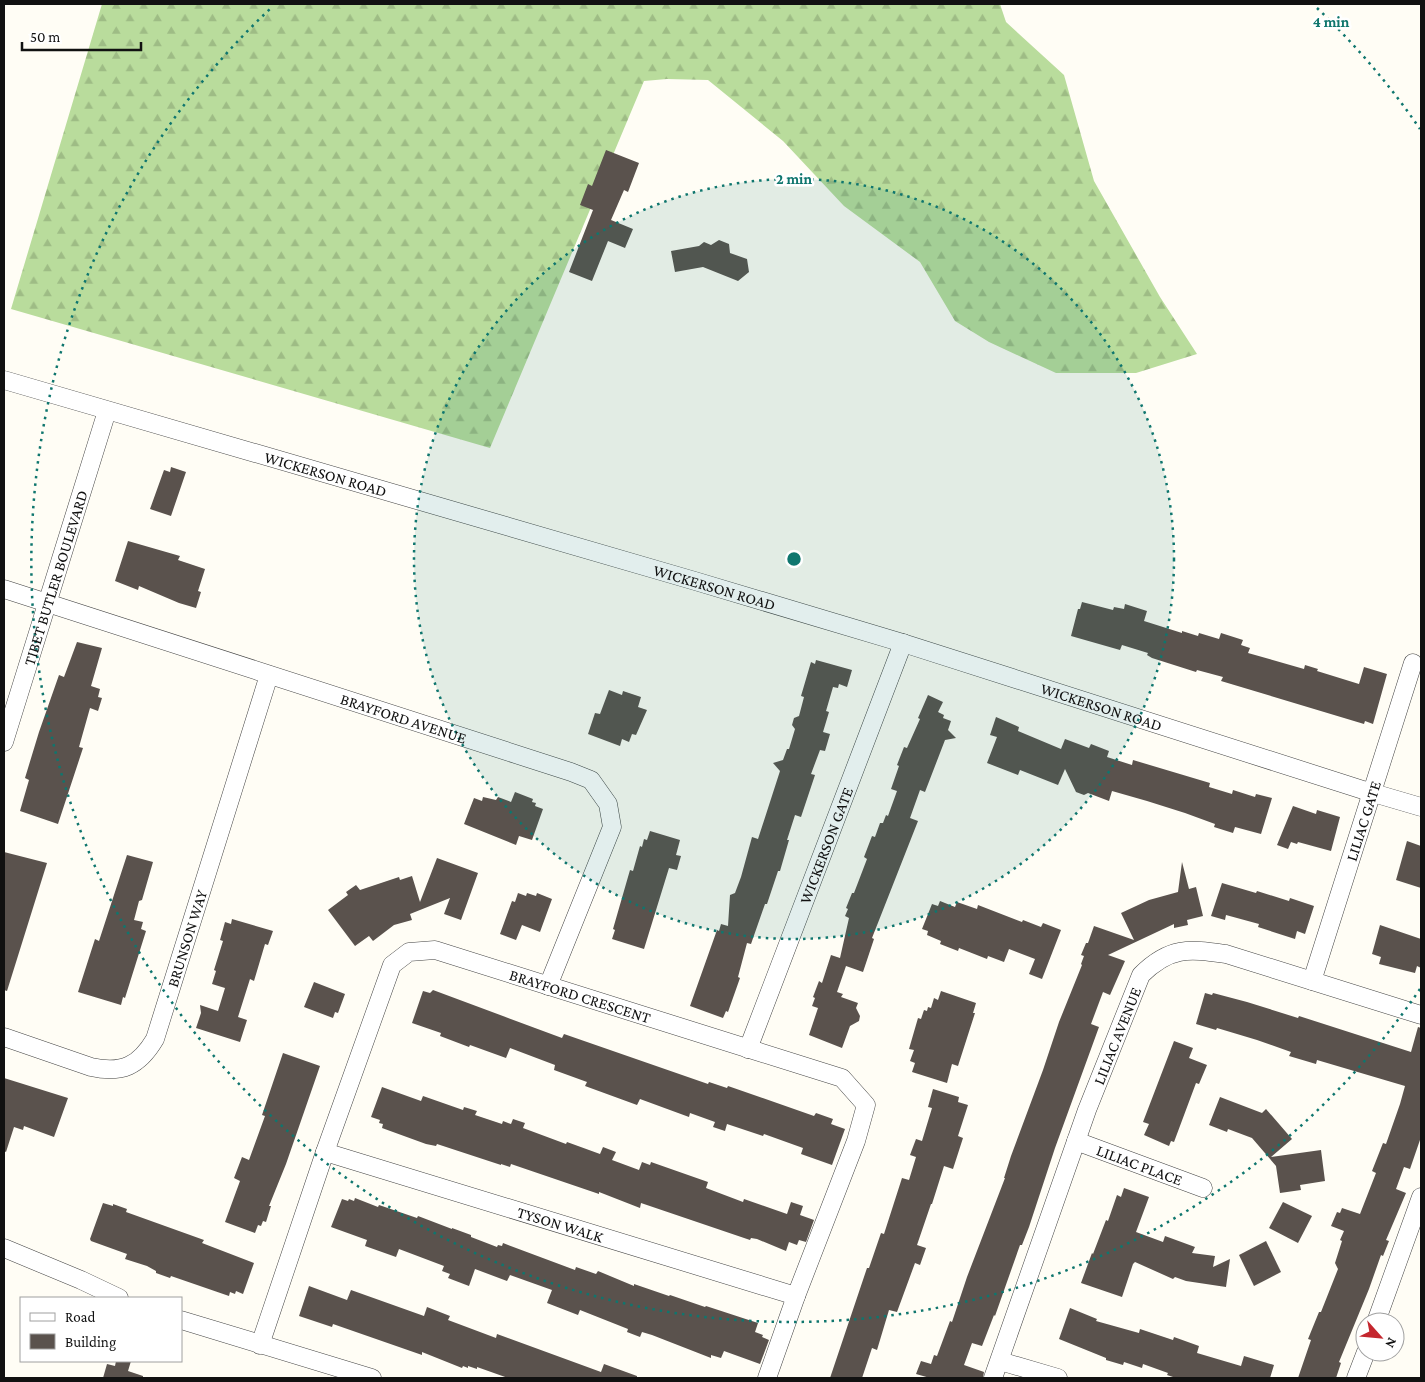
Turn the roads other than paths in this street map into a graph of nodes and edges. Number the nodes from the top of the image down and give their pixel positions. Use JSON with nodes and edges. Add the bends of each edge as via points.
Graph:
{"nodes":[{"id":1,"x":4,"y":380,"type":"edge"},
{"id":2,"x":107,"y":411,"type":"junction"},
{"id":3,"x":4,"y":589,"type":"edge"},
{"id":4,"x":47,"y":603,"type":"junction"},
{"id":5,"x":903,"y":643,"type":"junction"},
{"id":6,"x":1413,"y":663,"type":"dead end"},
{"id":7,"x":269,"y":675,"type":"junction"},
{"id":8,"x":4,"y":742,"type":"edge"},
{"id":9,"x":1371,"y":793,"type":"junction"},
{"id":10,"x":1421,"y":807,"type":"edge"},
{"id":11,"x":1312,"y":981,"type":"junction"},
{"id":12,"x":548,"y":986,"type":"junction"},
{"id":13,"x":1421,"y":1015,"type":"edge"},
{"id":14,"x":4,"y":1037,"type":"edge"},
{"id":15,"x":748,"y":1049,"type":"junction"},
{"id":16,"x":1076,"y":1141,"type":"junction"},
{"id":17,"x":326,"y":1152,"type":"junction"},
{"id":18,"x":1203,"y":1188,"type":"dead end"},
{"id":19,"x":1421,"y":1197,"type":"edge"},
{"id":20,"x":4,"y":1248,"type":"edge"},
{"id":21,"x":796,"y":1296,"type":"junction"},
{"id":22,"x":117,"y":1297,"type":"edge"},
{"id":23,"x":1380,"y":1312,"type":"edge"},
{"id":24,"x":182,"y":1320,"type":"edge"},
{"id":25,"x":260,"y":1345,"type":"junction"},
{"id":26,"x":1000,"y":1361,"type":"junction"},
{"id":27,"x":1362,"y":1362,"type":"edge"},
{"id":28,"x":372,"y":1378,"type":"edge"},
{"id":29,"x":766,"y":1378,"type":"edge"},
{"id":30,"x":993,"y":1378,"type":"edge"},
{"id":31,"x":1058,"y":1378,"type":"edge"},
{"id":32,"x":1356,"y":1378,"type":"edge"}],
"edges":[{"from":1,"to":2,"type":"street","name":"WICKERSON ROAD"},
{"from":2,"to":4,"type":"street","name":"TIBET BUTLER BOULEVARD"},
{"from":2,"to":5,"type":"street","name":"WICKERSON ROAD"},
{"from":3,"to":4,"type":"street","name":"BRAYFORD AVENUE"},
{"from":4,"to":7,"type":"street","name":"BRAYFORD AVENUE"},
{"from":4,"to":8,"type":"street","name":"TIBET BUTLER BOULEVARD"},
{"from":5,"to":9,"type":"street","name":"WICKERSON ROAD"},
{"from":5,"to":15,"type":"street","name":"WICKERSON GATE"},
{"from":6,"to":9,"type":"street","name":"LILIAC GATE"},
{"from":7,"to":12,"type":"street","name":"BRAYFORD AVENUE","via":[[591,780],[608,804],[612,827]]},
{"from":7,"to":14,"type":"street","name":"BRUNSON WAY","via":[[155,1039],[147,1052],[136,1063],[122,1069],[106,1070]]},
{"from":9,"to":10,"type":"street","name":"WICKERSON ROAD"},
{"from":9,"to":11,"type":"street","name":"LILIAC GATE"},
{"from":11,"to":13,"type":"street","name":"LILIAC AVENUE"},
{"from":11,"to":16,"type":"street","name":"LILIAC AVENUE","via":[[1226,954],[1195,950],[1173,953],[1154,962],[1141,975]]},
{"from":12,"to":15,"type":"street","name":"BRAYFORD CRESCENT"},
{"from":12,"to":17,"type":"street","name":"BRAYFORD CRESCENT","via":[[435,950],[409,952],[392,966]]},
{"from":15,"to":21,"type":"street","name":"BRAYFORD CRESCENT","via":[[842,1078],[866,1105],[856,1141]]},
{"from":16,"to":18,"type":"street","name":"LILIAC PLACE"},
{"from":16,"to":26,"type":"street","name":"LILIAC AVENUE"},
{"from":17,"to":21,"type":"street","name":"TYSON WALK"},
{"from":17,"to":25,"type":"street","name":"BRAYFORD CRESCENT"},
{"from":19,"to":23,"type":"street"},
{"from":20,"to":22,"type":"street"},
{"from":21,"to":29,"type":"street","name":"BRAYFORD CRESCENT"},
{"from":24,"to":25,"type":"street"},
{"from":25,"to":28,"type":"street"},
{"from":26,"to":30,"type":"street","name":"LILIAC AVENUE"},
{"from":26,"to":31,"type":"street"},
{"from":27,"to":32,"type":"street"}]}
